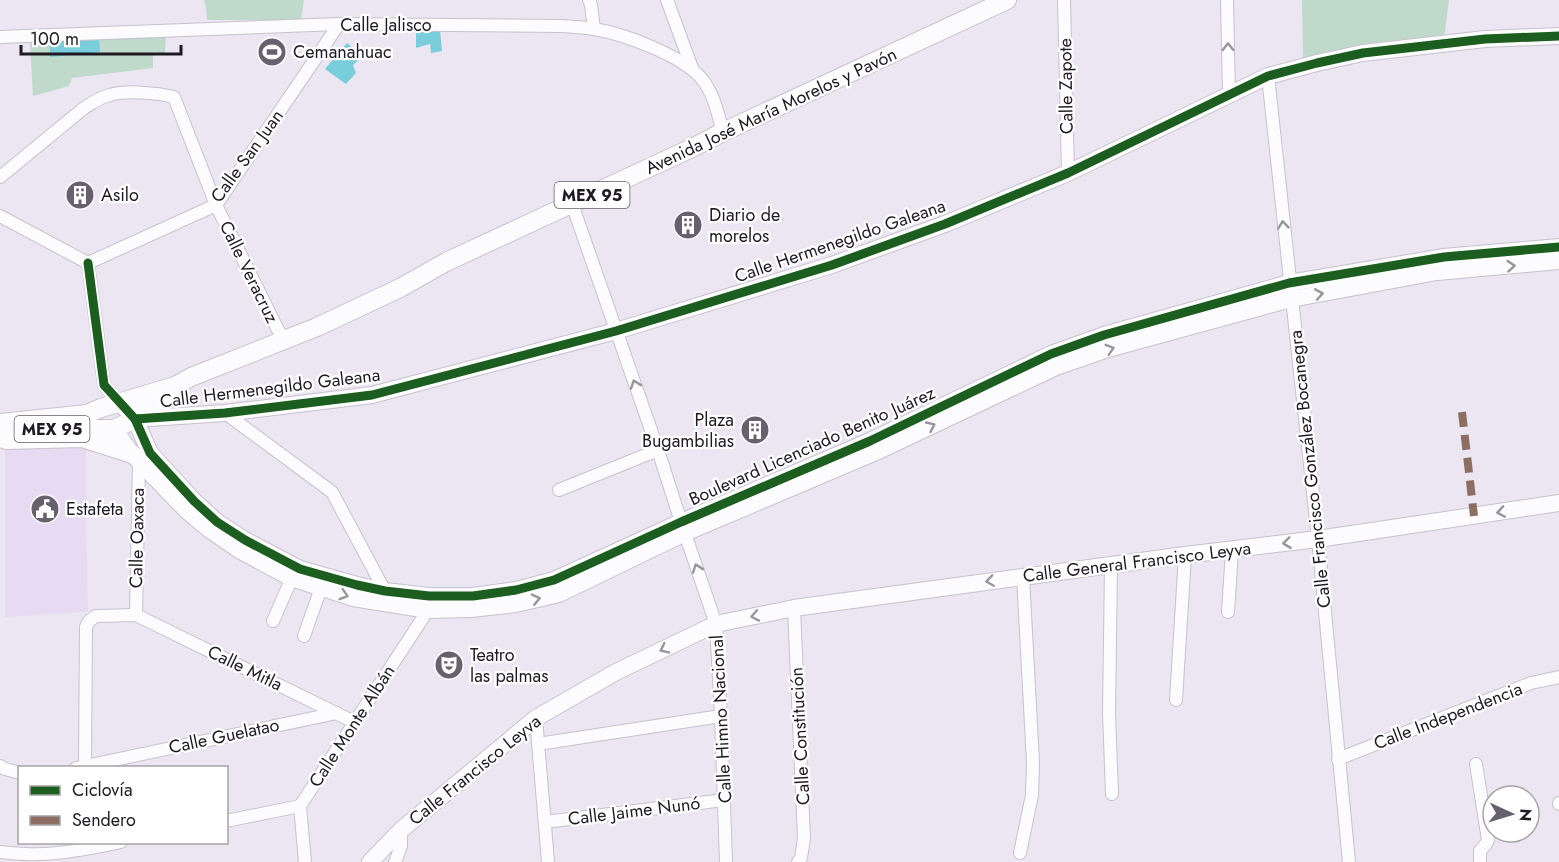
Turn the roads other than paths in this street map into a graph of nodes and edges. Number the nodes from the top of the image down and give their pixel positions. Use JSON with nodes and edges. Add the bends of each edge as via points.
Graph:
{"nodes":[{"id":1,"x":589,"y":0,"type":"edge"},
{"id":2,"x":667,"y":0,"type":"edge"},
{"id":3,"x":1007,"y":0,"type":"edge"},
{"id":4,"x":1064,"y":0,"type":"edge"},
{"id":5,"x":1227,"y":0,"type":"edge"},
{"id":6,"x":339,"y":24,"type":"junction"},
{"id":7,"x":594,"y":29,"type":"junction"},
{"id":8,"x":1559,"y":36,"type":"edge"},
{"id":9,"x":0,"y":37,"type":"edge"},
{"id":10,"x":692,"y":68,"type":"junction"},
{"id":11,"x":1268,"y":76,"type":"junction"},
{"id":12,"x":1228,"y":94,"type":"junction"},
{"id":13,"x":723,"y":132,"type":"junction"},
{"id":14,"x":1068,"y":173,"type":"junction"},
{"id":15,"x":0,"y":177,"type":"edge"},
{"id":16,"x":572,"y":204,"type":"junction"},
{"id":17,"x":216,"y":205,"type":"junction"},
{"id":18,"x":0,"y":216,"type":"edge"},
{"id":19,"x":1559,"y":247,"type":"edge"},
{"id":20,"x":1559,"y":261,"type":"edge"},
{"id":21,"x":88,"y":263,"type":"junction"},
{"id":22,"x":1290,"y":291,"type":"junction"},
{"id":23,"x":616,"y":331,"type":"junction"},
{"id":24,"x":283,"y":340,"type":"junction"},
{"id":25,"x":175,"y":386,"type":"junction"},
{"id":26,"x":119,"y":402,"type":"junction"},
{"id":27,"x":225,"y":413,"type":"junction"},
{"id":28,"x":135,"y":419,"type":"junction"},
{"id":29,"x":0,"y":423,"type":"edge"},
{"id":30,"x":114,"y":429,"type":"junction"},
{"id":31,"x":0,"y":432,"type":"edge"},
{"id":32,"x":0,"y":438,"type":"edge"},
{"id":33,"x":658,"y":450,"type":"junction"},
{"id":34,"x":135,"y":457,"type":"junction"},
{"id":35,"x":559,"y":490,"type":"dead end"},
{"id":36,"x":1559,"y":503,"type":"edge"},
{"id":37,"x":683,"y":528,"type":"junction"},
{"id":38,"x":1318,"y":539,"type":"junction"},
{"id":39,"x":1232,"y":550,"type":"junction"},
{"id":40,"x":1185,"y":555,"type":"junction"},
{"id":41,"x":1111,"y":565,"type":"junction"},
{"id":42,"x":294,"y":572,"type":"junction"},
{"id":43,"x":1023,"y":577,"type":"junction"},
{"id":44,"x":321,"y":588,"type":"junction"},
{"id":45,"x":388,"y":598,"type":"junction"},
{"id":46,"x":429,"y":603,"type":"junction"},
{"id":47,"x":794,"y":608,"type":"junction"},
{"id":48,"x":1228,"y":612,"type":"dead end"},
{"id":49,"x":136,"y":615,"type":"junction"},
{"id":50,"x":273,"y":621,"type":"dead end"},
{"id":51,"x":716,"y":624,"type":"junction"},
{"id":52,"x":304,"y":636,"type":"dead end"},
{"id":53,"x":1559,"y":677,"type":"edge"},
{"id":54,"x":1176,"y":700,"type":"dead end"},
{"id":55,"x":337,"y":713,"type":"junction"},
{"id":56,"x":722,"y":716,"type":"junction"},
{"id":57,"x":536,"y":718,"type":"junction"},
{"id":58,"x":354,"y":722,"type":"junction"},
{"id":59,"x":538,"y":744,"type":"junction"},
{"id":60,"x":1338,"y":759,"type":"junction"},
{"id":61,"x":1476,"y":764,"type":"dead end"},
{"id":62,"x":0,"y":766,"type":"edge"},
{"id":63,"x":81,"y":766,"type":"edge"},
{"id":64,"x":18,"y":772,"type":"edge"},
{"id":65,"x":1112,"y":794,"type":"dead end"},
{"id":66,"x":724,"y":800,"type":"junction"},
{"id":67,"x":300,"y":806,"type":"junction"},
{"id":68,"x":228,"y":821,"type":"edge"},
{"id":69,"x":545,"y":822,"type":"junction"},
{"id":70,"x":401,"y":830,"type":"junction"},
{"id":71,"x":116,"y":844,"type":"edge"},
{"id":72,"x":0,"y":852,"type":"edge"},
{"id":73,"x":1020,"y":853,"type":"dead end"},
{"id":74,"x":305,"y":862,"type":"edge"},
{"id":75,"x":370,"y":862,"type":"edge"},
{"id":76,"x":394,"y":862,"type":"edge"},
{"id":77,"x":548,"y":862,"type":"edge"},
{"id":78,"x":726,"y":862,"type":"edge"},
{"id":79,"x":798,"y":862,"type":"edge"},
{"id":80,"x":1349,"y":862,"type":"edge"},
{"id":81,"x":1480,"y":862,"type":"edge"}],
"edges":[{"from":1,"to":7,"type":"street"},
{"from":2,"to":10,"type":"street"},
{"from":3,"to":13,"type":"main road","name":"Avenida José María Morelos y Pavón","number":"MEX 95"},
{"from":4,"to":14,"type":"street","name":"Calle Zapote"},
{"from":12,"to":5,"type":"street","one_way":true},
{"from":6,"to":7,"type":"street","name":"Calle Jalisco"},
{"from":6,"to":9,"type":"street","name":"Calle Jalisco"},
{"from":6,"to":17,"type":"street","name":"Calle San Juan"},
{"from":7,"to":10,"type":"street","name":"Calle Jalisco","via":[[625,36]]},
{"from":8,"to":11,"type":"street","name":"Calle Hermenegildo Galeana","via":[[1485,39],[1363,54]]},
{"from":10,"to":13,"type":"street","name":"Calle Jalisco","via":[[713,98]]},
{"from":11,"to":12,"type":"street","name":"Calle Hermenegildo Galeana"},
{"from":22,"to":11,"type":"street","name":"Calle Francisco González Bocanegra","one_way":true},
{"from":12,"to":14,"type":"street","name":"Calle Hermenegildo Galeana"},
{"from":13,"to":16,"type":"main road","name":"Avenida José María Morelos y Pavón","number":"MEX 95"},
{"from":14,"to":23,"type":"street","name":"Calle Hermenegildo Galeana","via":[[832,265]]},
{"from":15,"to":17,"type":"street","name":"Calle Veracruz","via":[[97,100],[112,94],[156,93],[174,97]]},
{"from":16,"to":23,"type":"street","name":"Calle Himno Nacional"},
{"from":16,"to":24,"type":"main road","name":"Avenida José María Morelos y Pavón","number":"MEX 95"},
{"from":17,"to":21,"type":"street","name":"Calle San Juan"},
{"from":17,"to":24,"type":"street","name":"Calle Veracruz"},
{"from":18,"to":21,"type":"street"},
{"from":19,"to":22,"type":"street","name":"Boulevard Licenciado Benito Juárez","via":[[1444,257]]},
{"from":22,"to":20,"type":"street","name":"Boulevard Licenciado Benito Juárez","one_way":true},
{"from":21,"to":26,"type":"street","via":[[104,386]]},
{"from":22,"to":37,"type":"street","name":"Boulevard Licenciado Benito Juárez","via":[[1108,349],[1054,361],[876,452]]},
{"from":22,"to":38,"type":"street","name":"Calle Francisco González Bocanegra"},
{"from":23,"to":27,"type":"street","name":"Calle Hermenegildo Galeana","via":[[372,394]]},
{"from":33,"to":23,"type":"street","name":"Calle Himno Nacional","one_way":true},
{"from":24,"to":25,"type":"main road","name":"Avenida José María Morelos y Pavón","number":"MEX 95"},
{"from":25,"to":26,"type":"main road","number":"MEX 95"},
{"from":25,"to":28,"type":"main road","number":"MEX 95"},
{"from":26,"to":28,"type":"street","name":"Calle Hermenegildo Galeana"},
{"from":26,"to":29,"type":"main road","number":"MEX 95","via":[[87,414]]},
{"from":27,"to":28,"type":"street","name":"Calle Hermenegildo Galeana"},
{"from":27,"to":45,"type":"street","via":[[332,492]]},
{"from":28,"to":30,"type":"main road","number":"MEX 95"},
{"from":28,"to":42,"type":"street","name":"Boulevard Licenciado Benito Juárez","via":[[150,453],[194,501],[217,522]]},
{"from":30,"to":31,"type":"main road","number":"MEX 95"},
{"from":30,"to":34,"type":"street","name":"Boulevard Licenciado Benito Juárez"},
{"from":32,"to":34,"type":"main road","via":[[82,438]]},
{"from":33,"to":35,"type":"street"},
{"from":33,"to":37,"type":"street","name":"Calle Himno Nacional"},
{"from":34,"to":42,"type":"street","name":"Boulevard Licenciado Benito Juárez","via":[[210,530],[239,550]]},
{"from":34,"to":49,"type":"street","name":"Calle Oaxaca"},
{"from":36,"to":38,"type":"street","name":"Calle General Francisco Leyva","one_way":true},
{"from":37,"to":46,"type":"street","name":"Boulevard Licenciado Benito Juárez","via":[[559,594],[471,609]]},
{"from":51,"to":37,"type":"street","name":"Calle Himno Nacional","one_way":true},
{"from":38,"to":39,"type":"street","name":"Calle General Francisco Leyva","one_way":true},
{"from":38,"to":60,"type":"street","name":"Calle Francisco González Bocanegra"},
{"from":39,"to":40,"type":"street","name":"Calle General Francisco Leyva"},
{"from":39,"to":48,"type":"street"},
{"from":40,"to":41,"type":"street","name":"Calle General Francisco Leyva"},
{"from":40,"to":54,"type":"street"},
{"from":41,"to":43,"type":"street","name":"Calle General Francisco Leyva"},
{"from":41,"to":65,"type":"street"},
{"from":42,"to":44,"type":"street","name":"Boulevard Licenciado Benito Juárez"},
{"from":42,"to":45,"type":"street","name":"Boulevard Licenciado Benito Juárez","via":[[357,585]]},
{"from":42,"to":50,"type":"street"},
{"from":43,"to":47,"type":"street","name":"Calle General Francisco Leyva","one_way":true},
{"from":43,"to":73,"type":"street","via":[[1033,762],[1032,795]]},
{"from":44,"to":45,"type":"street","name":"Boulevard Licenciado Benito Juárez","one_way":true,"via":[[353,598]]},
{"from":44,"to":52,"type":"street"},
{"from":45,"to":46,"type":"street","name":"Boulevard Licenciado Benito Juárez"},
{"from":46,"to":58,"type":"street","name":"Calle Monte Albán"},
{"from":47,"to":51,"type":"street","name":"Calle General Francisco Leyva","one_way":true},
{"from":47,"to":79,"type":"street","name":"Calle Constitución","via":[[804,838]]},
{"from":49,"to":55,"type":"street","name":"Calle Mitla"},
{"from":49,"to":63,"type":"street","via":[[96,616],[86,627]]},
{"from":51,"to":56,"type":"street","name":"Calle Himno Nacional"},
{"from":51,"to":57,"type":"street","name":"Calle Francisco Leyva","one_way":true,"via":[[616,672]]},
{"from":53,"to":60,"type":"street","name":"Calle Independencia","via":[[1531,683]]},
{"from":55,"to":58,"type":"street","name":"Calle Mitla"},
{"from":55,"to":63,"type":"street","name":"Calle Guelatao"},
{"from":56,"to":59,"type":"street"},
{"from":56,"to":66,"type":"street","name":"Calle Himno Nacional"},
{"from":57,"to":59,"type":"street"},
{"from":57,"to":70,"type":"street","name":"Calle Francisco Leyva"},
{"from":58,"to":67,"type":"street","name":"Calle Monte Albán"},
{"from":59,"to":69,"type":"street"},
{"from":60,"to":80,"type":"street","name":"Calle Francisco González Bocanegra"},
{"from":61,"to":81,"type":"street","via":[[1488,840],[1480,851]]},
{"from":62,"to":64,"type":"street"},
{"from":66,"to":69,"type":"street","name":"Calle Jaime Nunó"},
{"from":66,"to":78,"type":"street","name":"Calle Himno Nacional"},
{"from":67,"to":68,"type":"street"},
{"from":67,"to":74,"type":"street","name":"Calle Monte Albán"},
{"from":69,"to":77,"type":"street"},
{"from":70,"to":75,"type":"street","name":"Calle Francisco Leyva"},
{"from":70,"to":76,"type":"street","via":[[401,846]]},
{"from":71,"to":72,"type":"street","via":[[49,854]]}]}
